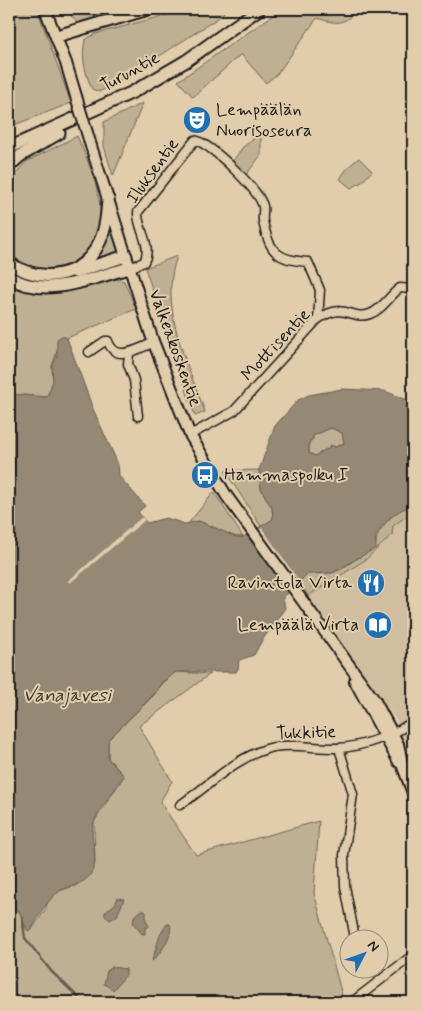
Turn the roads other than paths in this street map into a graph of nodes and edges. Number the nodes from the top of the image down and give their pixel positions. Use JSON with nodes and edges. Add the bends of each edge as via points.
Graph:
{"nodes":[{"id":1,"x":45,"y":9,"type":"edge"},
{"id":2,"x":148,"y":9,"type":"edge"},
{"id":3,"x":259,"y":9,"type":"edge"},
{"id":4,"x":57,"y":36,"type":"junction"},
{"id":5,"x":105,"y":106,"type":"junction"},
{"id":6,"x":9,"y":148,"type":"edge"},
{"id":7,"x":9,"y":166,"type":"edge"},
{"id":8,"x":108,"y":199,"type":"junction"},
{"id":9,"x":126,"y":256,"type":"junction"},
{"id":10,"x":9,"y":263,"type":"edge"},
{"id":11,"x":129,"y":268,"type":"junction"},
{"id":12,"x":70,"y":273,"type":"junction"},
{"id":13,"x":9,"y":276,"type":"edge"},
{"id":14,"x":413,"y":290,"type":"edge"},
{"id":15,"x":318,"y":319,"type":"junction"},
{"id":16,"x":153,"y":343,"type":"junction"},
{"id":17,"x":89,"y":352,"type":"dead end"},
{"id":18,"x":129,"y":354,"type":"junction"},
{"id":19,"x":138,"y":416,"type":"dead end"},
{"id":20,"x":190,"y":435,"type":"junction"},
{"id":21,"x":413,"y":721,"type":"edge"},
{"id":22,"x":388,"y":735,"type":"junction"},
{"id":23,"x":339,"y":748,"type":"junction"},
{"id":24,"x":413,"y":793,"type":"edge"},
{"id":25,"x":180,"y":805,"type":"dead end"},
{"id":26,"x":353,"y":928,"type":"edge"},
{"id":27,"x":413,"y":955,"type":"edge"},
{"id":28,"x":352,"y":1002,"type":"edge"}],
"edges":[{"from":1,"to":4,"type":"street","name":"Valkeakoskentie"},
{"from":2,"to":4,"type":"main road"},
{"from":3,"to":5,"type":"main road","name":"Turuntie","via":[[186,60]]},
{"from":4,"to":8,"type":"street","name":"Valkeakoskentie","bridge":true},
{"from":5,"to":6,"type":"main road","name":"Turuntie"},
{"from":5,"to":7,"type":"main road","via":[[20,156]]},
{"from":8,"to":9,"type":"street","name":"Valkeakoskentie"},
{"from":8,"to":12,"type":"main road","via":[[105,227],[98,245],[85,262]]},
{"from":9,"to":11,"type":"street","name":"Valkeakoskentie"},
{"from":9,"to":12,"type":"main road"},
{"from":10,"to":12,"type":"main road","via":[[34,275]]},
{"from":11,"to":13,"type":"main road","via":[[49,287],[28,284]]},
{"from":11,"to":15,"type":"street","name":"Iluksentie","via":[[144,262],[147,256],[138,212],[195,140],[203,142],[257,195],[263,208],[262,220],[267,236],[279,256],[290,261],[308,262],[320,290]]},
{"from":11,"to":16,"type":"street","name":"Valkeakoskentie"},
{"from":14,"to":15,"type":"street","name":"Mottisentie","via":[[400,288],[368,315],[342,310]]},
{"from":15,"to":20,"type":"street","name":"Mottisentie","via":[[234,411]]},
{"from":16,"to":18,"type":"street"},
{"from":16,"to":20,"type":"street","name":"Valkeakoskentie"},
{"from":17,"to":18,"type":"street","via":[[108,341],[112,349]]},
{"from":18,"to":19,"type":"street"},
{"from":20,"to":22,"type":"street","name":"Valkeakoskentie","via":[[247,525],[374,701]]},
{"from":21,"to":22,"type":"street","name":"Tukkitie"},
{"from":22,"to":23,"type":"street","name":"Tukkitie"},
{"from":22,"to":24,"type":"street","name":"Valkeakoskentie"},
{"from":23,"to":25,"type":"street","name":"Tukkitie","via":[[290,746],[267,749],[230,766],[210,785]]},
{"from":23,"to":26,"type":"street","via":[[353,794],[344,855],[345,886]]},
{"from":27,"to":28,"type":"street"}]}
